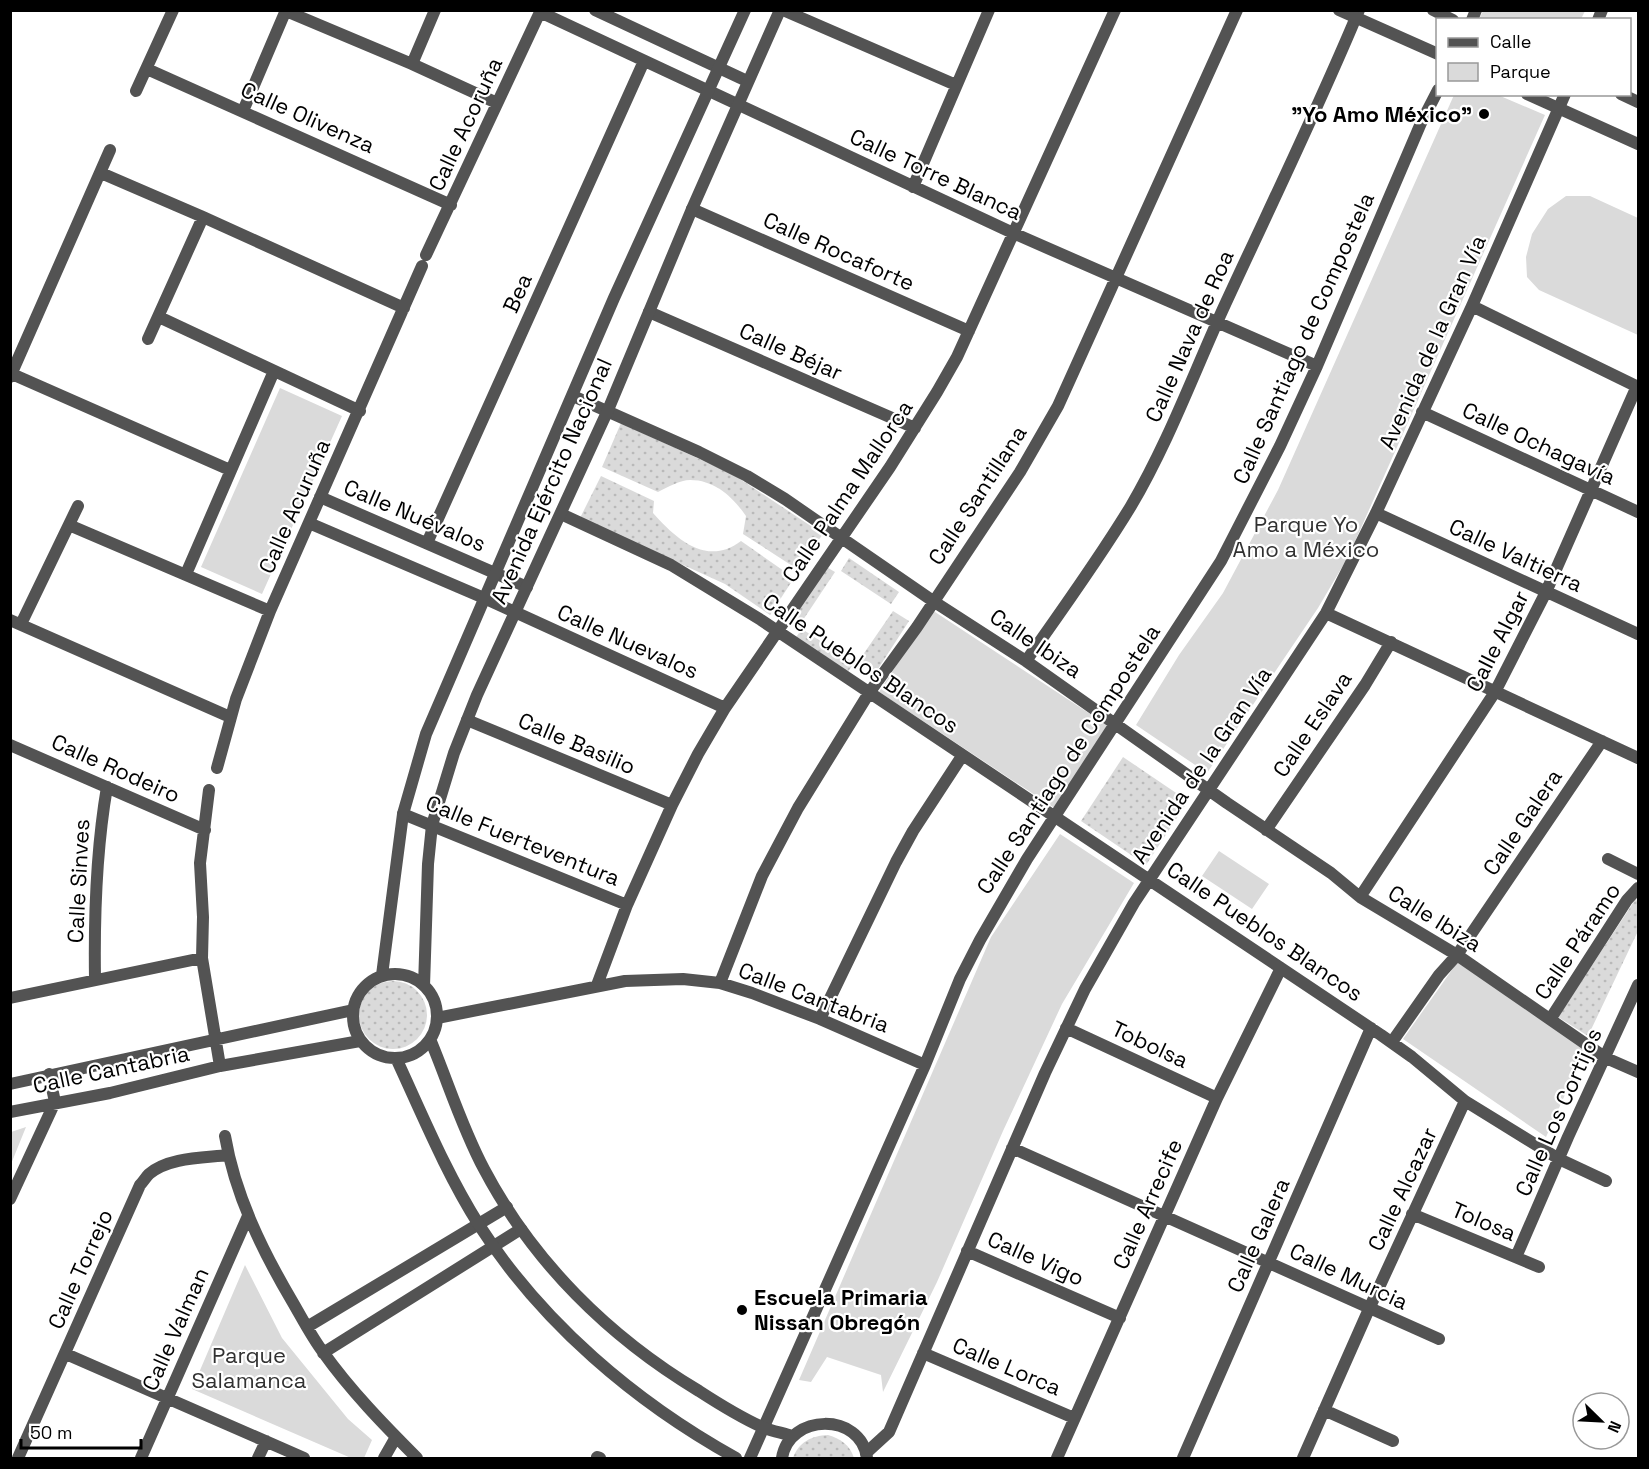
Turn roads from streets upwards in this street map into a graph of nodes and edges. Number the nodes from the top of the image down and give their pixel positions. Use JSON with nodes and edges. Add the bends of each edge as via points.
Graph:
{"nodes":[{"id":1,"x":173,"y":10,"type":"edge"},
{"id":2,"x":435,"y":10,"type":"edge"},
{"id":3,"x":595,"y":10,"type":"edge"},
{"id":4,"x":745,"y":10,"type":"edge"},
{"id":5,"x":782,"y":10,"type":"edge"},
{"id":6,"x":989,"y":10,"type":"edge"},
{"id":7,"x":1116,"y":10,"type":"edge"},
{"id":8,"x":1237,"y":10,"type":"edge"},
{"id":9,"x":1339,"y":10,"type":"edge"},
{"id":10,"x":1433,"y":10,"type":"edge"},
{"id":11,"x":286,"y":11,"type":"edge"},
{"id":12,"x":540,"y":11,"type":"edge"},
{"id":13,"x":1357,"y":14,"type":"edge"},
{"id":14,"x":1449,"y":18,"type":"edge"},
{"id":15,"x":1436,"y":54,"type":"edge"},
{"id":16,"x":644,"y":61,"type":"junction"},
{"id":17,"x":412,"y":64,"type":"junction"},
{"id":18,"x":147,"y":69,"type":"junction"},
{"id":19,"x":719,"y":70,"type":"junction"},
{"id":20,"x":747,"y":81,"type":"junction"},
{"id":21,"x":956,"y":85,"type":"junction"},
{"id":22,"x":136,"y":91,"type":"dead end"},
{"id":23,"x":710,"y":91,"type":"junction"},
{"id":24,"x":1436,"y":92,"type":"edge"},
{"id":25,"x":1531,"y":96,"type":"edge"},
{"id":26,"x":1564,"y":96,"type":"edge"},
{"id":27,"x":497,"y":103,"type":"junction"},
{"id":28,"x":737,"y":104,"type":"junction"},
{"id":29,"x":1560,"y":109,"type":"junction"},
{"id":30,"x":243,"y":111,"type":"junction"},
{"id":31,"x":1638,"y":144,"type":"edge"},
{"id":32,"x":110,"y":150,"type":"dead end"},
{"id":33,"x":100,"y":172,"type":"junction"},
{"id":34,"x":913,"y":187,"type":"junction"},
{"id":35,"x":451,"y":205,"type":"junction"},
{"id":36,"x":692,"y":209,"type":"junction"},
{"id":37,"x":203,"y":217,"type":"junction"},
{"id":38,"x":1013,"y":233,"type":"junction"},
{"id":39,"x":424,"y":260,"type":"joint"},
{"id":40,"x":1116,"y":278,"type":"junction"},
{"id":41,"x":1472,"y":306,"type":"junction"},
{"id":42,"x":404,"y":308,"type":"junction"},
{"id":43,"x":649,"y":312,"type":"junction"},
{"id":44,"x":159,"y":317,"type":"junction"},
{"id":45,"x":1217,"y":322,"type":"junction"},
{"id":46,"x":969,"y":331,"type":"junction"},
{"id":47,"x":148,"y":339,"type":"dead end"},
{"id":48,"x":1317,"y":366,"type":"junction"},
{"id":49,"x":274,"y":371,"type":"junction"},
{"id":50,"x":11,"y":376,"type":"edge"},
{"id":51,"x":1637,"y":387,"type":"edge"},
{"id":52,"x":573,"y":396,"type":"junction"},
{"id":53,"x":608,"y":410,"type":"junction"},
{"id":54,"x":360,"y":411,"type":"junction"},
{"id":55,"x":1422,"y":412,"type":"junction"},
{"id":56,"x":915,"y":428,"type":"junction"},
{"id":57,"x":230,"y":470,"type":"junction"},
{"id":58,"x":1592,"y":490,"type":"junction"},
{"id":59,"x":320,"y":497,"type":"junction"},
{"id":60,"x":78,"y":506,"type":"dead end"},
{"id":61,"x":1638,"y":512,"type":"edge"},
{"id":62,"x":1376,"y":513,"type":"junction"},
{"id":63,"x":561,"y":514,"type":"junction"},
{"id":64,"x":309,"y":523,"type":"junction"},
{"id":65,"x":69,"y":525,"type":"junction"},
{"id":66,"x":840,"y":537,"type":"junction"},
{"id":67,"x":427,"y":543,"type":"junction"},
{"id":68,"x":495,"y":572,"type":"junction"},
{"id":69,"x":186,"y":574,"type":"junction"},
{"id":70,"x":527,"y":587,"type":"junction"},
{"id":71,"x":1546,"y":592,"type":"junction"},
{"id":72,"x":484,"y":598,"type":"junction"},
{"id":73,"x":933,"y":601,"type":"junction"},
{"id":74,"x":270,"y":610,"type":"junction"},
{"id":75,"x":514,"y":613,"type":"junction"},
{"id":76,"x":1326,"y":613,"type":"junction"},
{"id":77,"x":16,"y":622,"type":"edge"},
{"id":78,"x":778,"y":632,"type":"junction"},
{"id":79,"x":1638,"y":634,"type":"edge"},
{"id":80,"x":1391,"y":642,"type":"junction"},
{"id":81,"x":1026,"y":660,"type":"junction"},
{"id":82,"x":1496,"y":692,"type":"junction"},
{"id":83,"x":869,"y":693,"type":"junction"},
{"id":84,"x":725,"y":708,"type":"junction"},
{"id":85,"x":230,"y":717,"type":"junction"},
{"id":86,"x":467,"y":720,"type":"junction"},
{"id":87,"x":1114,"y":723,"type":"junction"},
{"id":88,"x":1602,"y":741,"type":"junction"},
{"id":89,"x":10,"y":745,"type":"edge"},
{"id":90,"x":962,"y":756,"type":"junction"},
{"id":91,"x":1638,"y":758,"type":"edge"},
{"id":92,"x":217,"y":768,"type":"dead end"},
{"id":93,"x":107,"y":787,"type":"junction"},
{"id":94,"x":209,"y":790,"type":"dead end"},
{"id":95,"x":1210,"y":790,"type":"junction"},
{"id":96,"x":672,"y":805,"type":"junction"},
{"id":97,"x":403,"y":814,"type":"junction"},
{"id":98,"x":1054,"y":816,"type":"junction"},
{"id":99,"x":432,"y":825,"type":"junction"},
{"id":100,"x":205,"y":830,"type":"junction"},
{"id":101,"x":1266,"y":830,"type":"junction"},
{"id":102,"x":1608,"y":859,"type":"dead end"},
{"id":103,"x":1638,"y":874,"type":"edge"},
{"id":104,"x":1150,"y":879,"type":"junction"},
{"id":105,"x":1638,"y":888,"type":"edge"},
{"id":106,"x":1360,"y":897,"type":"junction"},
{"id":107,"x":627,"y":904,"type":"junction"},
{"id":108,"x":1457,"y":955,"type":"junction"},
{"id":109,"x":202,"y":958,"type":"junction"},
{"id":110,"x":1281,"y":968,"type":"junction"},
{"id":111,"x":382,"y":975,"type":"junction"},
{"id":112,"x":95,"y":979,"type":"junction"},
{"id":113,"x":720,"y":983,"type":"junction"},
{"id":114,"x":597,"y":985,"type":"junction"},
{"id":115,"x":1638,"y":985,"type":"edge"},
{"id":116,"x":424,"y":986,"type":"junction"},
{"id":117,"x":10,"y":998,"type":"edge"},
{"id":118,"x":353,"y":1010,"type":"junction"},
{"id":119,"x":437,"y":1018,"type":"junction"},
{"id":120,"x":1551,"y":1018,"type":"junction"},
{"id":121,"x":820,"y":1019,"type":"junction"},
{"id":122,"x":1066,"y":1028,"type":"junction"},
{"id":123,"x":1371,"y":1028,"type":"junction"},
{"id":124,"x":214,"y":1039,"type":"junction"},
{"id":125,"x":430,"y":1039,"type":"junction"},
{"id":126,"x":360,"y":1041,"type":"junction"},
{"id":127,"x":1392,"y":1042,"type":"junction"},
{"id":128,"x":396,"y":1058,"type":"junction"},
{"id":129,"x":1606,"y":1058,"type":"junction"},
{"id":130,"x":925,"y":1065,"type":"junction"},
{"id":131,"x":220,"y":1066,"type":"junction"},
{"id":132,"x":1638,"y":1072,"type":"edge"},
{"id":133,"x":49,"y":1074,"type":"junction"},
{"id":134,"x":10,"y":1084,"type":"edge"},
{"id":135,"x":1217,"y":1098,"type":"junction"},
{"id":136,"x":1466,"y":1101,"type":"junction"},
{"id":137,"x":55,"y":1102,"type":"junction"},
{"id":138,"x":10,"y":1112,"type":"edge"},
{"id":139,"x":225,"y":1136,"type":"dead end"},
{"id":140,"x":1012,"y":1148,"type":"junction"},
{"id":141,"x":228,"y":1155,"type":"junction"},
{"id":142,"x":1559,"y":1159,"type":"junction"},
{"id":143,"x":1606,"y":1181,"type":"dead end"},
{"id":144,"x":10,"y":1199,"type":"edge"},
{"id":145,"x":507,"y":1207,"type":"junction"},
{"id":146,"x":1412,"y":1214,"type":"junction"},
{"id":147,"x":248,"y":1216,"type":"junction"},
{"id":148,"x":1165,"y":1216,"type":"junction"},
{"id":149,"x":478,"y":1223,"type":"junction"},
{"id":150,"x":521,"y":1229,"type":"junction"},
{"id":151,"x":493,"y":1245,"type":"junction"},
{"id":152,"x":967,"y":1251,"type":"junction"},
{"id":153,"x":1516,"y":1257,"type":"junction"},
{"id":154,"x":1269,"y":1262,"type":"junction"},
{"id":155,"x":1539,"y":1267,"type":"dead end"},
{"id":156,"x":1369,"y":1309,"type":"junction"},
{"id":157,"x":1120,"y":1318,"type":"junction"},
{"id":158,"x":307,"y":1327,"type":"junction"},
{"id":159,"x":1439,"y":1339,"type":"dead end"},
{"id":160,"x":323,"y":1353,"type":"junction"},
{"id":161,"x":923,"y":1353,"type":"junction"},
{"id":162,"x":66,"y":1354,"type":"junction"},
{"id":163,"x":167,"y":1399,"type":"junction"},
{"id":164,"x":1324,"y":1410,"type":"junction"},
{"id":165,"x":1074,"y":1418,"type":"junction"},
{"id":166,"x":763,"y":1428,"type":"junction"},
{"id":167,"x":792,"y":1436,"type":"junction"},
{"id":168,"x":396,"y":1437,"type":"junction"},
{"id":169,"x":266,"y":1441,"type":"junction"},
{"id":170,"x":1393,"y":1441,"type":"dead end"},
{"id":171,"x":867,"y":1456,"type":"edge"},
{"id":172,"x":18,"y":1458,"type":"edge"},
{"id":173,"x":141,"y":1458,"type":"edge"},
{"id":174,"x":258,"y":1458,"type":"edge"},
{"id":175,"x":304,"y":1458,"type":"edge"},
{"id":176,"x":384,"y":1458,"type":"edge"},
{"id":177,"x":417,"y":1458,"type":"edge"},
{"id":178,"x":736,"y":1458,"type":"edge"},
{"id":179,"x":750,"y":1458,"type":"edge"},
{"id":180,"x":782,"y":1458,"type":"edge"},
{"id":181,"x":1057,"y":1458,"type":"edge"},
{"id":182,"x":1183,"y":1458,"type":"edge"},
{"id":183,"x":1303,"y":1458,"type":"edge"}],
"edges":[{"from":1,"to":18,"type":"street"},
{"from":2,"to":17,"type":"street"},
{"from":3,"to":19,"type":"street"},
{"from":4,"to":19,"type":"street","name":"Avenida Ejército Nacional"},
{"from":5,"to":20,"type":"street","name":"Avenida Ejército Nacional"},
{"from":5,"to":21,"type":"street"},
{"from":6,"to":21,"type":"street"},
{"from":7,"to":38,"type":"street","name":"Calle Palma Mallorca"},
{"from":8,"to":40,"type":"street","name":"Calle Santillana"},
{"from":9,"to":13,"type":"street"},
{"from":10,"to":14,"type":"street"},
{"from":11,"to":17,"type":"street"},
{"from":11,"to":30,"type":"street"},
{"from":12,"to":16,"type":"street","name":"Calle Torre Blanca"},
{"from":12,"to":27,"type":"street","name":"Calle Acoruña"},
{"from":13,"to":15,"type":"street"},
{"from":13,"to":45,"type":"street","name":"Calle Nava de Roa"},
{"from":16,"to":23,"type":"street","name":"Calle Torre Blanca"},
{"from":16,"to":67,"type":"street","name":"Bea"},
{"from":17,"to":27,"type":"street"},
{"from":18,"to":22,"type":"street"},
{"from":18,"to":30,"type":"street","name":"Calle Olivenza"},
{"from":19,"to":20,"type":"street"},
{"from":19,"to":23,"type":"street","name":"Avenida Ejército Nacional"},
{"from":20,"to":28,"type":"street","name":"Avenida Ejército Nacional"},
{"from":21,"to":34,"type":"street"},
{"from":23,"to":28,"type":"street","name":"Calle Torre Blanca"},
{"from":23,"to":52,"type":"street","name":"Avenida Ejército Nacional"},
{"from":24,"to":48,"type":"street","name":"Calle Santiago de Compostela"},
{"from":25,"to":29,"type":"street"},
{"from":26,"to":29,"type":"street","name":"Avenida de la Gran Vía"},
{"from":27,"to":35,"type":"street","name":"Calle Acoruña"},
{"from":28,"to":34,"type":"street","name":"Calle Torre Blanca"},
{"from":28,"to":36,"type":"street","name":"Avenida Ejército Nacional"},
{"from":29,"to":31,"type":"street"},
{"from":29,"to":41,"type":"street","name":"Avenida de la Gran Vía"},
{"from":30,"to":35,"type":"street","name":"Calle Olivenza"},
{"from":32,"to":33,"type":"street"},
{"from":33,"to":37,"type":"street"},
{"from":33,"to":50,"type":"street"},
{"from":34,"to":38,"type":"street","name":"Calle Torre Blanca"},
{"from":35,"to":39,"type":"street","name":"Calle Acoruña"},
{"from":36,"to":43,"type":"street","name":"Avenida Ejército Nacional"},
{"from":36,"to":46,"type":"street","name":"Calle Rocaforte"},
{"from":37,"to":42,"type":"street"},
{"from":37,"to":44,"type":"street"},
{"from":38,"to":40,"type":"street","name":"Calle Torre Blanca"},
{"from":38,"to":46,"type":"street","name":"Calle Palma Mallorca"},
{"from":39,"to":42,"type":"street","name":"Calle Acuruña"},
{"from":40,"to":45,"type":"street","name":"Calle Torre Blanca"},
{"from":40,"to":73,"type":"street","name":"Calle Santillana","via":[[1040,439]]},
{"from":41,"to":51,"type":"street"},
{"from":41,"to":55,"type":"street","name":"Avenida de la Gran Vía"},
{"from":42,"to":54,"type":"street","name":"Calle Acuruña"},
{"from":43,"to":53,"type":"street","name":"Avenida Ejército Nacional"},
{"from":43,"to":56,"type":"street","name":"Calle Béjar"},
{"from":44,"to":47,"type":"street"},
{"from":44,"to":49,"type":"street"},
{"from":45,"to":48,"type":"street","name":"Calle Torre Blanca"},
{"from":45,"to":81,"type":"street","name":"Calle Nava de Roa","via":[[1177,417],[1131,506]]},
{"from":46,"to":56,"type":"street","name":"Calle Palma Mallorca"},
{"from":48,"to":87,"type":"street","name":"Calle Santiago de Compostela","via":[[1221,561]]},
{"from":49,"to":54,"type":"street"},
{"from":49,"to":57,"type":"street"},
{"from":50,"to":57,"type":"street"},
{"from":51,"to":58,"type":"street","name":"Calle Algar"},
{"from":52,"to":53,"type":"street","name":"Calle Ibiza"},
{"from":52,"to":68,"type":"street","name":"Avenida Ejército Nacional"},
{"from":53,"to":63,"type":"street","name":"Avenida Ejército Nacional"},
{"from":53,"to":66,"type":"street","name":"Calle Ibiza","via":[[747,476]]},
{"from":54,"to":59,"type":"street","name":"Calle Acuruña"},
{"from":55,"to":58,"type":"street","name":"Calle Ochagavía"},
{"from":55,"to":62,"type":"street","name":"Avenida de la Gran Vía"},
{"from":56,"to":66,"type":"street","name":"Calle Palma Mallorca"},
{"from":57,"to":69,"type":"street"},
{"from":58,"to":61,"type":"street","name":"Calle Ochagavía"},
{"from":58,"to":71,"type":"street","name":"Calle Algar"},
{"from":59,"to":64,"type":"street","name":"Calle Acuruña"},
{"from":59,"to":67,"type":"street","name":"Calle Nuévalos"},
{"from":60,"to":65,"type":"street"},
{"from":62,"to":71,"type":"street","name":"Calle Valtierra"},
{"from":62,"to":76,"type":"street","name":"Avenida de la Gran Vía"},
{"from":63,"to":70,"type":"street","name":"Avenida Ejército Nacional"},
{"from":63,"to":78,"type":"street","name":"Calle Pueblos Blancos","via":[[687,574]]},
{"from":64,"to":72,"type":"street"},
{"from":64,"to":74,"type":"street","name":"Calle Acuruña"},
{"from":65,"to":69,"type":"street"},
{"from":65,"to":77,"type":"street"},
{"from":66,"to":73,"type":"street","name":"Calle Ibiza"},
{"from":66,"to":78,"type":"street","name":"Calle Palma Mallorca"},
{"from":67,"to":68,"type":"street","name":"Calle Nuévalos"},
{"from":68,"to":70,"type":"street","name":"Calle Nuévalos"},
{"from":68,"to":72,"type":"street","name":"Avenida Ejército Nacional"},
{"from":69,"to":74,"type":"street"},
{"from":70,"to":75,"type":"street","name":"Avenida Ejército Nacional"},
{"from":71,"to":79,"type":"street","name":"Calle Valtierra"},
{"from":71,"to":82,"type":"street","name":"Calle Algar"},
{"from":72,"to":75,"type":"street"},
{"from":72,"to":97,"type":"street","name":"Avenida Ejército Nacional","via":[[426,734]]},
{"from":73,"to":81,"type":"street","name":"Calle Ibiza"},
{"from":73,"to":83,"type":"street","name":"Calle Santillana"},
{"from":74,"to":85,"type":"street","name":"Calle Acuruña"},
{"from":75,"to":84,"type":"street","name":"Calle Nuevalos"},
{"from":75,"to":86,"type":"street","name":"Avenida Ejército Nacional"},
{"from":76,"to":80,"type":"street"},
{"from":76,"to":95,"type":"street","name":"Avenida de la Gran Vía"},
{"from":77,"to":85,"type":"street"},
{"from":78,"to":83,"type":"street","name":"Calle Pueblos Blancos"},
{"from":78,"to":84,"type":"street","name":"Calle Palma Mallorca"},
{"from":80,"to":82,"type":"street"},
{"from":80,"to":101,"type":"street","name":"Calle Eslava"},
{"from":81,"to":87,"type":"street","name":"Calle Ibiza"},
{"from":82,"to":88,"type":"street"},
{"from":82,"to":106,"type":"street","name":"Calle Algar"},
{"from":83,"to":90,"type":"street","name":"Calle Pueblos Blancos"},
{"from":83,"to":113,"type":"street","name":"Calle Santillana","via":[[774,852]]},
{"from":84,"to":96,"type":"street","name":"Calle Palma Mallorca"},
{"from":85,"to":92,"type":"street","name":"Calle Acuruña"},
{"from":86,"to":96,"type":"street","name":"Calle Basilio"},
{"from":86,"to":99,"type":"street","name":"Avenida Ejército Nacional"},
{"from":87,"to":95,"type":"street","name":"Calle Ibiza"},
{"from":87,"to":98,"type":"street","name":"Calle Santiago de Compostela"},
{"from":88,"to":91,"type":"street"},
{"from":88,"to":108,"type":"street","name":"Calle Galera"},
{"from":89,"to":93,"type":"street","name":"Calle Rodeiro"},
{"from":90,"to":98,"type":"street","name":"Calle Pueblos Blancos"},
{"from":90,"to":121,"type":"street","via":[[896,862]]},
{"from":93,"to":100,"type":"street","name":"Calle Rodeiro"},
{"from":93,"to":112,"type":"street","name":"Calle Sinves","via":[[98,852]]},
{"from":94,"to":100,"type":"street"},
{"from":95,"to":101,"type":"street","name":"Calle Ibiza"},
{"from":95,"to":104,"type":"street","name":"Avenida de la Gran Vía"},
{"from":96,"to":107,"type":"street","name":"Calle Palma Mallorca"},
{"from":97,"to":99,"type":"street","name":"Calle Fuerteventura"},
{"from":97,"to":111,"type":"street","name":"Avenida Ejército Nacional"},
{"from":98,"to":104,"type":"street","name":"Calle Pueblos Blancos"},
{"from":98,"to":130,"type":"street","name":"Calle Santiago de Compostela","via":[[980,940]]},
{"from":99,"to":107,"type":"street","name":"Calle Fuerteventura"},
{"from":99,"to":116,"type":"street","name":"Avenida Ejército Nacional"},
{"from":100,"to":109,"type":"street","via":[[200,863]]},
{"from":101,"to":106,"type":"street","name":"Calle Ibiza"},
{"from":102,"to":103,"type":"street"},
{"from":104,"to":110,"type":"street","name":"Calle Pueblos Blancos"},
{"from":104,"to":122,"type":"street","name":"Avenida de la Gran Vía","via":[[1097,966]]},
{"from":105,"to":120,"type":"street","name":"Calle Páramo"},
{"from":106,"to":108,"type":"street","name":"Calle Ibiza"},
{"from":107,"to":114,"type":"street","name":"Calle Palma Mallorca"},
{"from":108,"to":120,"type":"street","name":"Calle Ibiza"},
{"from":108,"to":127,"type":"street","name":"Calle Galera"},
{"from":109,"to":112,"type":"street"},
{"from":109,"to":124,"type":"street"},
{"from":110,"to":123,"type":"street","name":"Calle Pueblos Blancos"},
{"from":110,"to":135,"type":"street","name":"Calle Arrecife"},
{"from":111,"to":116,"type":"street","via":[[405,975]]},
{"from":111,"to":118,"type":"street","via":[[366,985]]},
{"from":112,"to":117,"type":"street"},
{"from":113,"to":114,"type":"street","name":"Calle Cantabria","via":[[683,979]]},
{"from":113,"to":121,"type":"street","name":"Calle Cantabria"},
{"from":114,"to":119,"type":"street","name":"Calle Cantabria"},
{"from":115,"to":129,"type":"street","name":"Calle Los Cortijos"},
{"from":116,"to":119,"type":"street","via":[[434,1000]]},
{"from":118,"to":124,"type":"street","name":"Calle Cantabria"},
{"from":118,"to":126,"type":"street"},
{"from":119,"to":125,"type":"street"},
{"from":120,"to":129,"type":"street","name":"Calle Ibiza"},
{"from":121,"to":130,"type":"street","name":"Calle Cantabria"},
{"from":122,"to":135,"type":"street","name":"Tobolsa"},
{"from":122,"to":140,"type":"street","name":"Avenida de la Gran Vía"},
{"from":123,"to":127,"type":"street","name":"Calle Pueblos Blancos"},
{"from":123,"to":154,"type":"street","name":"Calle Galera"},
{"from":124,"to":131,"type":"street"},
{"from":124,"to":133,"type":"street","name":"Calle Cantabria"},
{"from":125,"to":128,"type":"street","via":[[416,1053]]},
{"from":125,"to":145,"type":"street","via":[[483,1169]]},
{"from":126,"to":128,"type":"street","via":[[382,1057]]},
{"from":126,"to":131,"type":"street","name":"Calle Cantabria"},
{"from":127,"to":136,"type":"street","name":"Calle Pueblos Blancos"},
{"from":128,"to":149,"type":"street"},
{"from":129,"to":132,"type":"street","name":"Calle Ibiza"},
{"from":129,"to":142,"type":"street","name":"Calle Los Cortijos"},
{"from":130,"to":166,"type":"street","name":"Calle Santiago de Compostela"},
{"from":131,"to":137,"type":"street","name":"Calle Cantabria"},
{"from":133,"to":134,"type":"street","name":"Calle Cantabria"},
{"from":133,"to":137,"type":"street"},
{"from":135,"to":148,"type":"street","name":"Calle Arrecife"},
{"from":136,"to":142,"type":"street","name":"Calle Pueblos Blancos"},
{"from":136,"to":146,"type":"street","name":"Calle Alcazar"},
{"from":137,"to":138,"type":"street","name":"Calle Cantabria"},
{"from":137,"to":144,"type":"street"},
{"from":139,"to":141,"type":"street"},
{"from":140,"to":148,"type":"street","name":"Calle Murcia"},
{"from":140,"to":152,"type":"street","name":"Avenida de la Gran Vía"},
{"from":141,"to":147,"type":"street"},
{"from":141,"to":162,"type":"street","name":"Calle Torrejo","via":[[175,1163],[148,1174]]},
{"from":142,"to":143,"type":"street","name":"Calle Pueblos Blancos"},
{"from":142,"to":153,"type":"street","name":"Calle Los Cortijos"},
{"from":145,"to":149,"type":"street"},
{"from":145,"to":150,"type":"street"},
{"from":146,"to":153,"type":"street","name":"Tolosa"},
{"from":146,"to":156,"type":"street","name":"Calle Alcazar"},
{"from":147,"to":158,"type":"street"},
{"from":147,"to":163,"type":"street","name":"Calle Valman"},
{"from":148,"to":154,"type":"street","name":"Calle Murcia"},
{"from":148,"to":157,"type":"street","name":"Calle Arrecife"},
{"from":149,"to":151,"type":"street"},
{"from":149,"to":158,"type":"street"},
{"from":150,"to":151,"type":"street"},
{"from":150,"to":166,"type":"street","via":[[548,1266],[624,1339],[672,1375]]},
{"from":151,"to":160,"type":"street"},
{"from":151,"to":178,"type":"street","via":[[560,1326],[605,1367],[684,1428]]},
{"from":152,"to":157,"type":"street","name":"Calle Vigo"},
{"from":152,"to":161,"type":"street","name":"Avenida de la Gran Vía"},
{"from":153,"to":155,"type":"street","name":"Tolosa"},
{"from":154,"to":156,"type":"street","name":"Calle Murcia"},
{"from":154,"to":182,"type":"street","name":"Calle Galera"},
{"from":156,"to":159,"type":"street","name":"Calle Murcia"},
{"from":156,"to":164,"type":"street","name":"Calle Alcazar"},
{"from":157,"to":165,"type":"street","name":"Calle Arrecife"},
{"from":158,"to":160,"type":"street"},
{"from":160,"to":168,"type":"street"},
{"from":161,"to":165,"type":"street","name":"Calle Lorca"},
{"from":161,"to":171,"type":"street","name":"Avenida de la Gran Vía","via":[[889,1432]]},
{"from":162,"to":163,"type":"street"},
{"from":162,"to":172,"type":"street","name":"Calle Torrejo"},
{"from":163,"to":169,"type":"street"},
{"from":163,"to":173,"type":"street","name":"Calle Valman"},
{"from":164,"to":170,"type":"street"},
{"from":164,"to":183,"type":"street","name":"Calle Alcazar"},
{"from":165,"to":181,"type":"street","name":"Calle Arrecife"},
{"from":166,"to":167,"type":"street"},
{"from":166,"to":179,"type":"street","name":"Calle Santiago de Compostela"},
{"from":167,"to":171,"type":"street","via":[[804,1427],[834,1423],[859,1439]]},
{"from":167,"to":180,"type":"street"},
{"from":168,"to":176,"type":"street"},
{"from":168,"to":177,"type":"street"},
{"from":169,"to":174,"type":"street"},
{"from":169,"to":175,"type":"street"}]}
